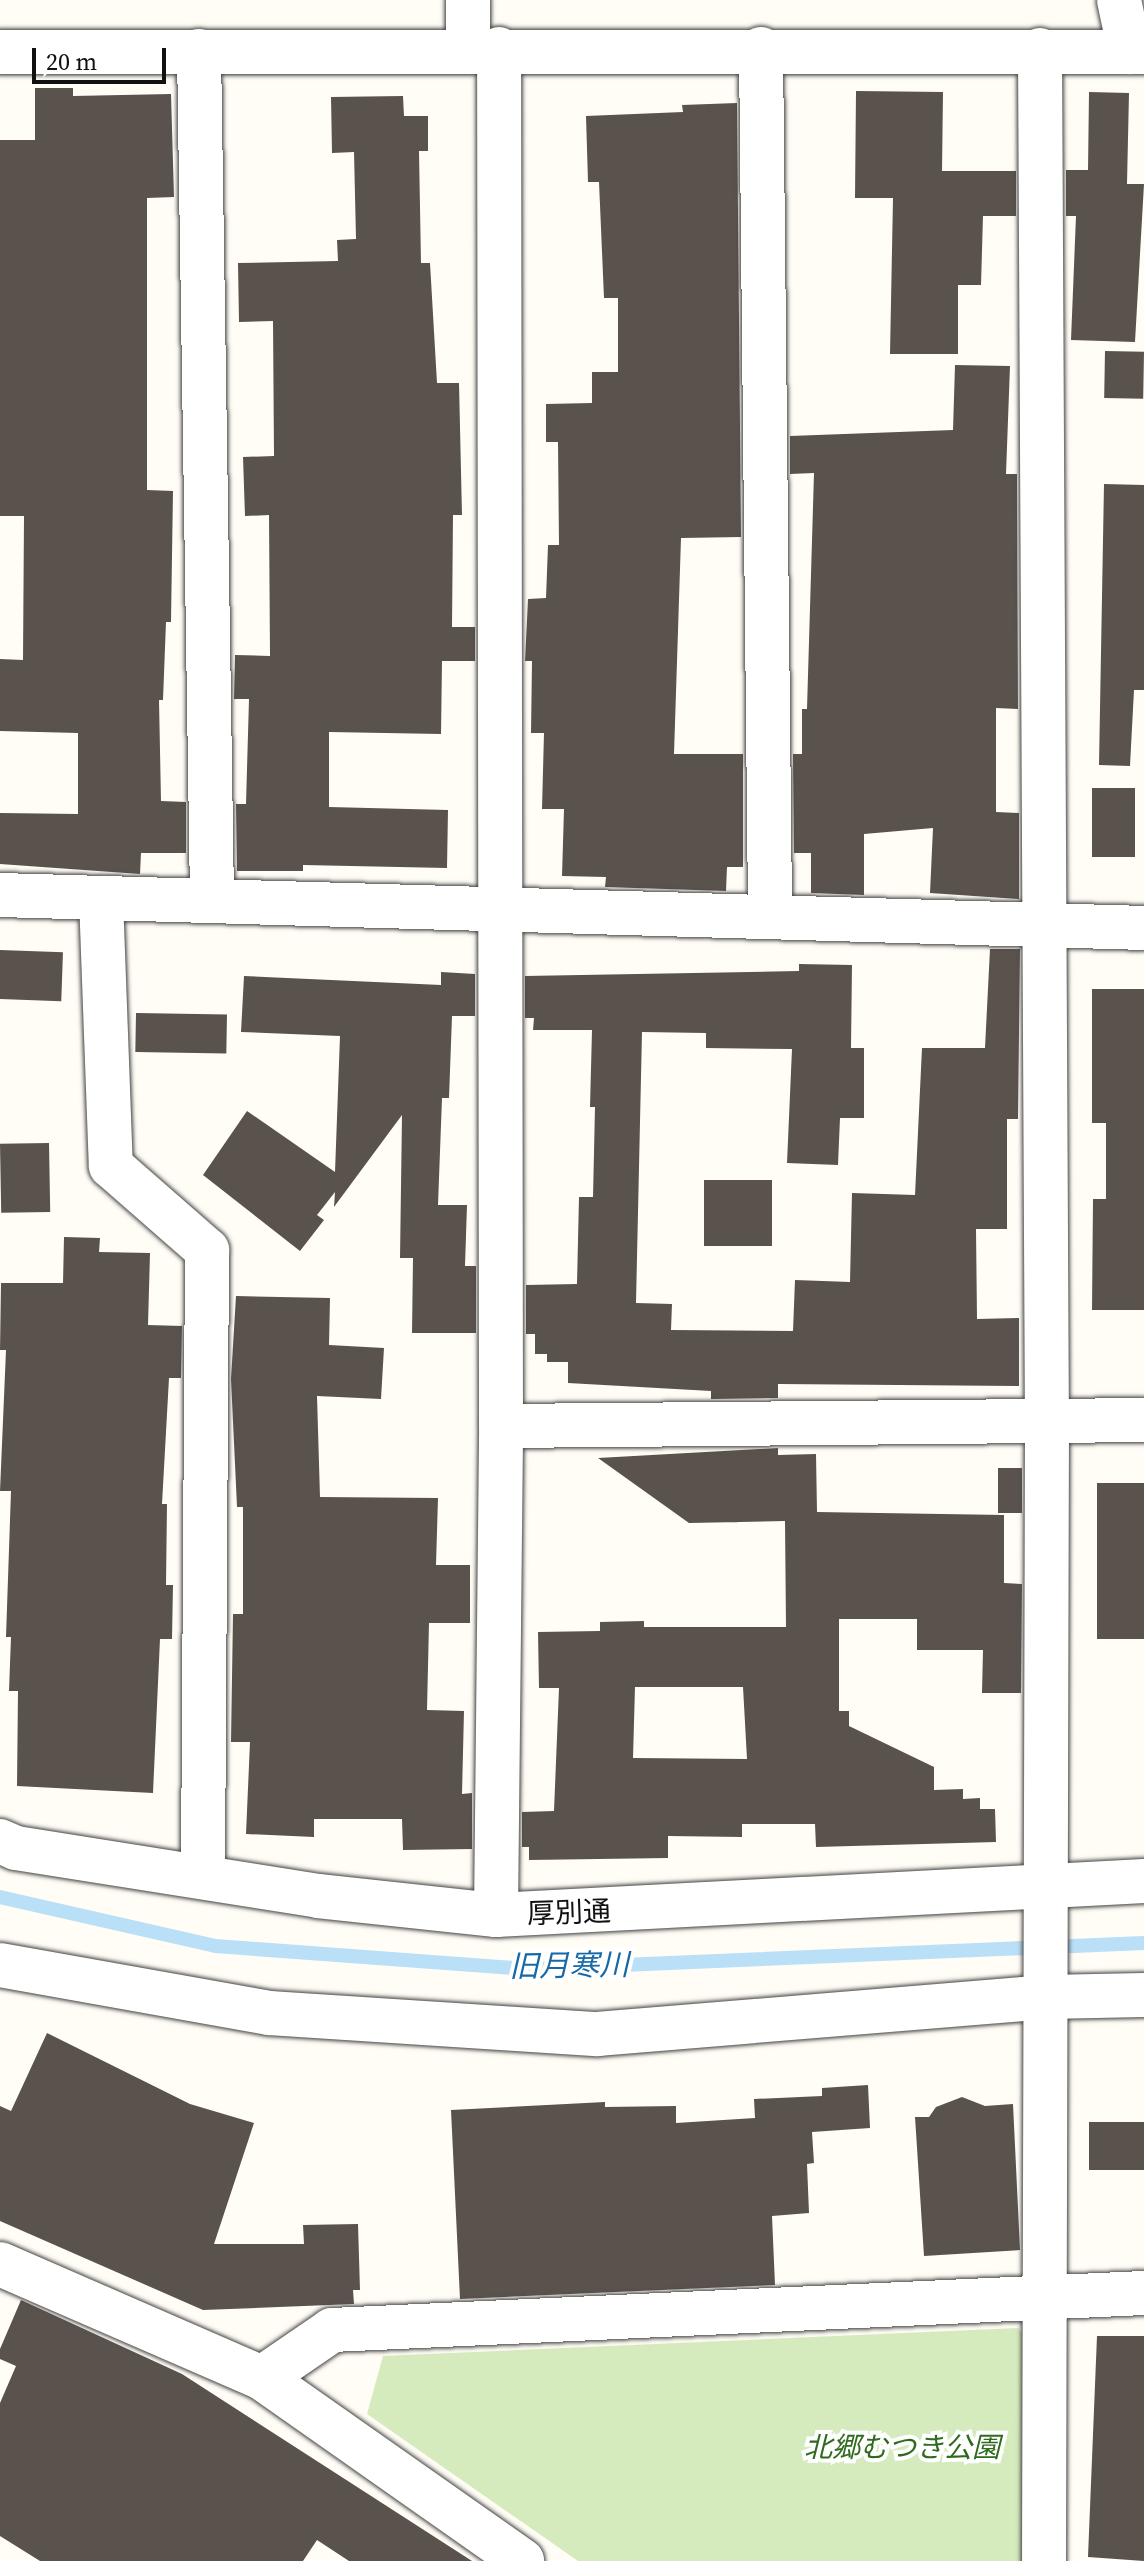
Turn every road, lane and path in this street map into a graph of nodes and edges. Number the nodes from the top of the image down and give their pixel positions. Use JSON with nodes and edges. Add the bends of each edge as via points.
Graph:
{"nodes":[{"id":1,"x":468,"y":0,"type":"edge"},
{"id":2,"x":1119,"y":0,"type":"edge"},
{"id":3,"x":761,"y":49,"type":"junction"},
{"id":4,"x":483,"y":50,"type":"junction"},
{"id":5,"x":1040,"y":50,"type":"junction"},
{"id":6,"x":199,"y":51,"type":"junction"},
{"id":7,"x":0,"y":52,"type":"edge"},
{"id":8,"x":1137,"y":52,"type":"edge"},
{"id":9,"x":0,"y":895,"type":"edge"},
{"id":10,"x":101,"y":898,"type":"junction"},
{"id":11,"x":212,"y":900,"type":"junction"},
{"id":12,"x":499,"y":912,"type":"junction"},
{"id":13,"x":770,"y":913,"type":"junction"},
{"id":14,"x":1045,"y":922,"type":"junction"},
{"id":15,"x":1144,"y":928,"type":"edge"},
{"id":16,"x":1144,"y":1420,"type":"edge"},
{"id":17,"x":1047,"y":1422,"type":"junction"},
{"id":18,"x":501,"y":1426,"type":"junction"},
{"id":19,"x":0,"y":1841,"type":"edge"},
{"id":20,"x":203,"y":1877,"type":"junction"},
{"id":21,"x":1144,"y":1881,"type":"edge"},
{"id":22,"x":1043,"y":1902,"type":"junction"},
{"id":23,"x":496,"y":1915,"type":"junction"},
{"id":24,"x":0,"y":1965,"type":"edge"},
{"id":25,"x":1046,"y":1986,"type":"junction"},
{"id":26,"x":1144,"y":1995,"type":"edge"},
{"id":27,"x":0,"y":2264,"type":"edge"},
{"id":28,"x":1144,"y":2293,"type":"edge"},
{"id":29,"x":1045,"y":2295,"type":"junction"},
{"id":30,"x":262,"y":2378,"type":"junction"},
{"id":31,"x":522,"y":2561,"type":"edge"},
{"id":32,"x":1044,"y":2561,"type":"edge"}],
"edges":[{"from":1,"to":4,"type":"street"},
{"from":2,"to":8,"type":"street"},
{"from":3,"to":4,"type":"street"},
{"from":3,"to":5,"type":"street"},
{"from":3,"to":13,"type":"street"},
{"from":4,"to":6,"type":"street"},
{"from":4,"to":12,"type":"street"},
{"from":5,"to":8,"type":"street"},
{"from":5,"to":14,"type":"street"},
{"from":6,"to":7,"type":"street"},
{"from":6,"to":11,"type":"street"},
{"from":9,"to":10,"type":"street"},
{"from":10,"to":11,"type":"street"},
{"from":10,"to":20,"type":"street","via":[[111,1166],[207,1250]]},
{"from":11,"to":12,"type":"street"},
{"from":12,"to":13,"type":"street"},
{"from":12,"to":18,"type":"street"},
{"from":13,"to":14,"type":"street"},
{"from":14,"to":15,"type":"street"},
{"from":14,"to":17,"type":"street"},
{"from":16,"to":17,"type":"street"},
{"from":17,"to":18,"type":"street"},
{"from":17,"to":22,"type":"street"},
{"from":18,"to":23,"type":"street"},
{"from":19,"to":20,"type":"street","name":"厚別通","via":[[16,1848]]},
{"from":20,"to":23,"type":"street","name":"厚別通"},
{"from":21,"to":22,"type":"street","name":"厚別通"},
{"from":22,"to":23,"type":"street","name":"厚別通"},
{"from":22,"to":25,"type":"street"},
{"from":24,"to":25,"type":"street","via":[[269,2013],[597,2034]]},
{"from":25,"to":26,"type":"street"},
{"from":25,"to":29,"type":"street"},
{"from":27,"to":30,"type":"street"},
{"from":28,"to":29,"type":"street"},
{"from":29,"to":30,"type":"street","via":[[332,2330]]},
{"from":29,"to":32,"type":"street"},
{"from":30,"to":31,"type":"street"}]}
